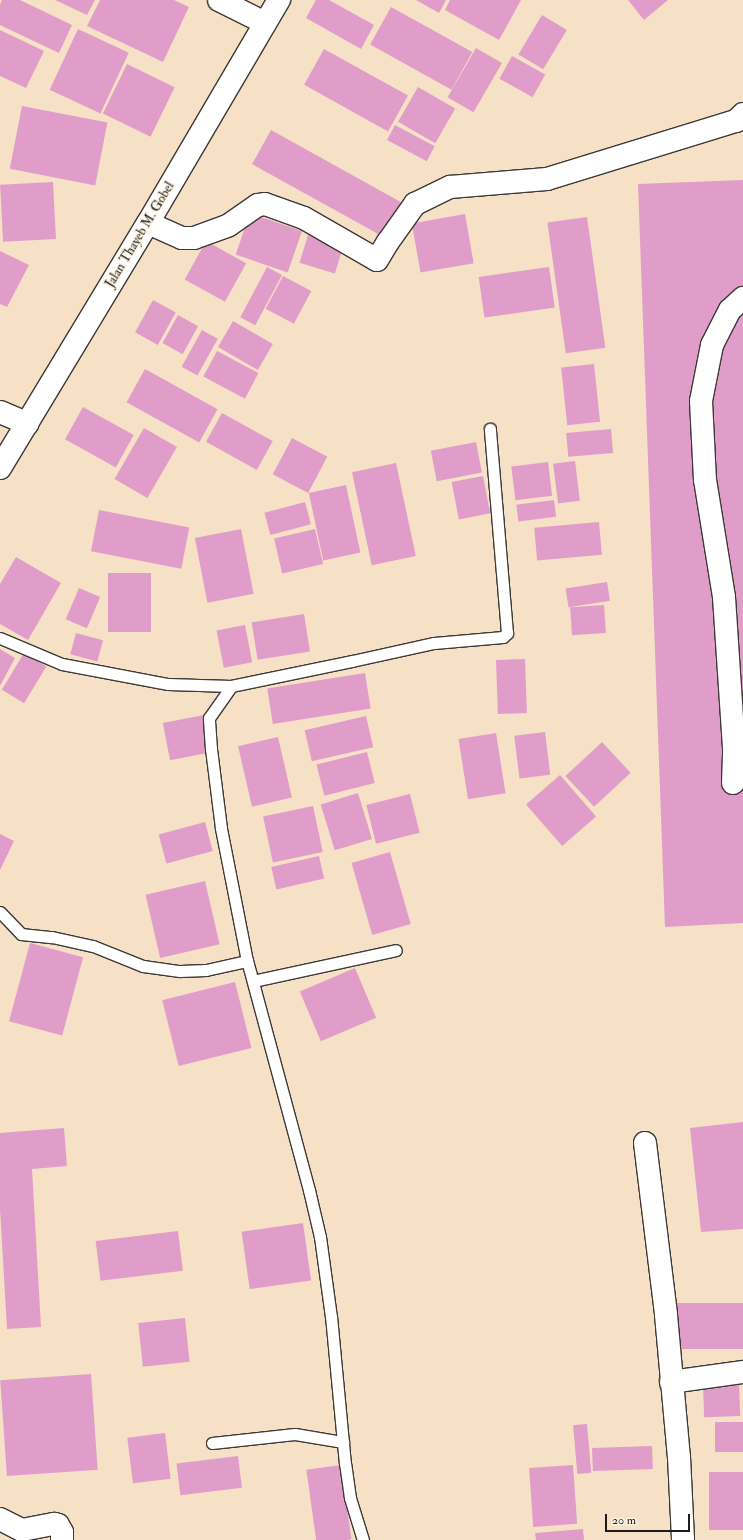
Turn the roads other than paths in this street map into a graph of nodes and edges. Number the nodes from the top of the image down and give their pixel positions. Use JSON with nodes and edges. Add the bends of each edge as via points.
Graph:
{"nodes":[{"id":1,"x":220,"y":0,"type":"edge"},
{"id":2,"x":279,"y":0,"type":"edge"},
{"id":3,"x":265,"y":23,"type":"junction"},
{"id":4,"x":743,"y":114,"type":"edge"},
{"id":5,"x":148,"y":223,"type":"junction"},
{"id":6,"x":743,"y":298,"type":"edge"},
{"id":7,"x":0,"y":412,"type":"edge"},
{"id":8,"x":28,"y":424,"type":"junction"},
{"id":9,"x":490,"y":429,"type":"dead end"},
{"id":10,"x":0,"y":468,"type":"edge"},
{"id":11,"x":0,"y":638,"type":"edge"},
{"id":12,"x":231,"y":686,"type":"junction"},
{"id":13,"x":732,"y":783,"type":"dead end"},
{"id":14,"x":0,"y":912,"type":"edge"},
{"id":15,"x":396,"y":950,"type":"dead end"},
{"id":16,"x":247,"y":961,"type":"junction"},
{"id":17,"x":253,"y":980,"type":"junction"},
{"id":18,"x":645,"y":1143,"type":"dead end"},
{"id":19,"x":743,"y":1372,"type":"edge"},
{"id":20,"x":671,"y":1382,"type":"junction"},
{"id":21,"x":343,"y":1442,"type":"junction"},
{"id":22,"x":212,"y":1443,"type":"dead end"},
{"id":23,"x":0,"y":1519,"type":"edge"},
{"id":24,"x":62,"y":1540,"type":"edge"},
{"id":25,"x":363,"y":1540,"type":"edge"},
{"id":26,"x":683,"y":1540,"type":"edge"}],
"edges":[{"from":1,"to":3,"type":"street"},
{"from":2,"to":3,"type":"street","name":"Jalan Thayeb M. Gobel"},
{"from":3,"to":5,"type":"street","name":"Jalan Thayeb M. Gobel"},
{"from":4,"to":5,"type":"street","via":[[736,121],[547,179],[450,187],[415,204],[377,260],[304,218],[265,204],[258,205],[229,225],[194,238],[182,238]]},
{"from":5,"to":8,"type":"street","name":"Jalan Thayeb M. Gobel"},
{"from":6,"to":13,"type":"street","via":[[730,310],[712,345],[701,401],[705,480],[724,597],[734,748]]},
{"from":7,"to":8,"type":"street"},
{"from":8,"to":10,"type":"street","name":"Jalan Thayeb M. Gobel"},
{"from":9,"to":12,"type":"lane","via":[[507,633],[503,637],[434,643]]},
{"from":11,"to":12,"type":"lane","via":[[62,664],[168,684]]},
{"from":12,"to":16,"type":"lane","via":[[209,718],[221,828]]},
{"from":14,"to":16,"type":"lane","via":[[21,934],[52,937],[93,946],[143,966],[180,971],[206,970]]},
{"from":15,"to":17,"type":"lane"},
{"from":16,"to":17,"type":"lane"},
{"from":17,"to":21,"type":"lane","via":[[320,1237],[331,1317]]},
{"from":18,"to":20,"type":"street","via":[[666,1315]]},
{"from":19,"to":20,"type":"street"},
{"from":20,"to":26,"type":"street","via":[[679,1457]]},
{"from":21,"to":22,"type":"lane","via":[[295,1434]]},
{"from":21,"to":25,"type":"lane","via":[[350,1498]]},
{"from":23,"to":24,"type":"street","via":[[22,1530],[58,1525],[62,1532]]}]}
